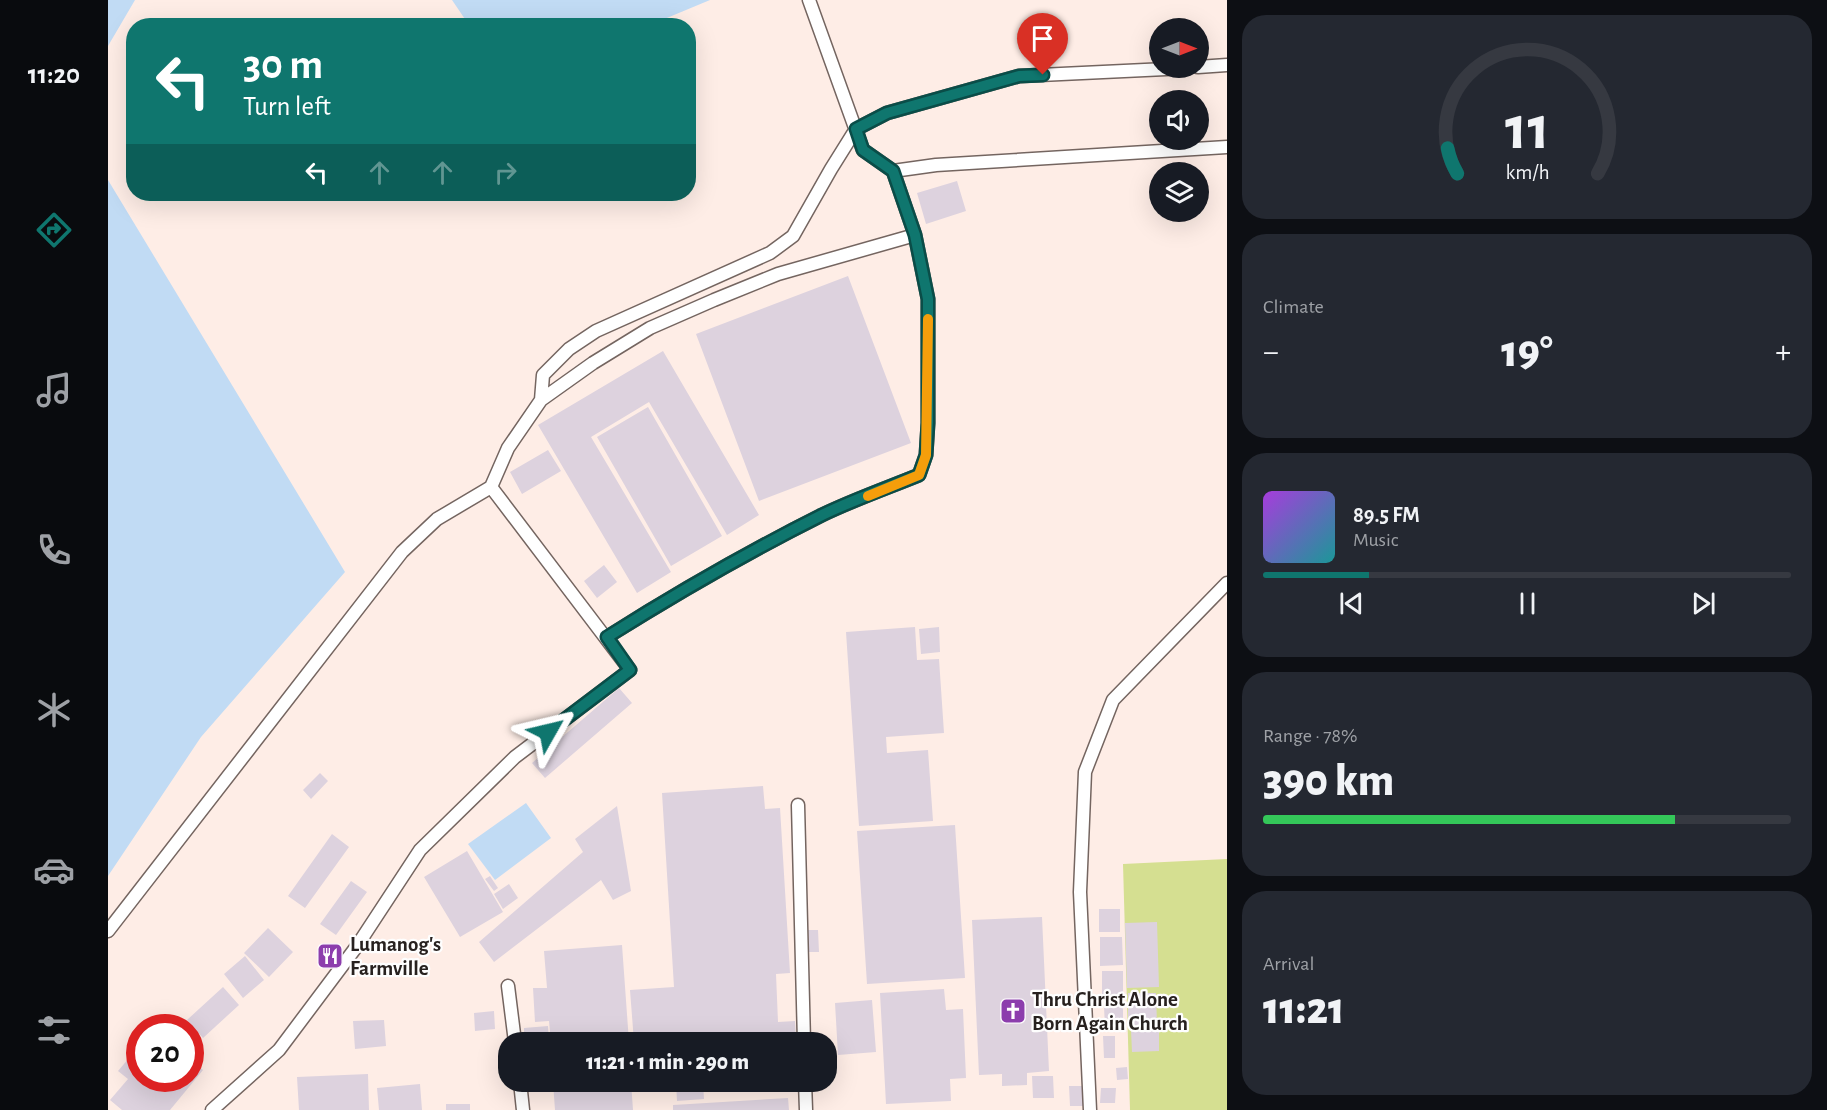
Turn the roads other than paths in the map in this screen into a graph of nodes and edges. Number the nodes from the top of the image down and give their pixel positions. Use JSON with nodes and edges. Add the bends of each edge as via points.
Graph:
{"nodes":[{"id":1,"x":809,"y":0,"type":"edge"},
{"id":2,"x":1227,"y":66,"type":"edge"},
{"id":3,"x":1209,"y":67,"type":"edge"},
{"id":4,"x":1149,"y":70,"type":"edge"},
{"id":5,"x":856,"y":129,"type":"junction"},
{"id":6,"x":1227,"y":147,"type":"edge"},
{"id":7,"x":893,"y":171,"type":"junction"},
{"id":8,"x":915,"y":235,"type":"junction"},
{"id":9,"x":541,"y":400,"type":"junction"},
{"id":10,"x":491,"y":487,"type":"junction"},
{"id":11,"x":1227,"y":583,"type":"edge"},
{"id":12,"x":607,"y":637,"type":"junction"},
{"id":13,"x":798,"y":805,"type":"dead end"},
{"id":14,"x":108,"y":932,"type":"edge"},
{"id":15,"x":508,"y":986,"type":"dead end"},
{"id":16,"x":514,"y":1032,"type":"edge"},
{"id":17,"x":804,"y":1032,"type":"edge"},
{"id":18,"x":521,"y":1092,"type":"edge"},
{"id":19,"x":805,"y":1092,"type":"edge"},
{"id":20,"x":212,"y":1110,"type":"edge"},
{"id":21,"x":523,"y":1110,"type":"edge"},
{"id":22,"x":806,"y":1110,"type":"edge"},
{"id":23,"x":1090,"y":1110,"type":"edge"}],
"edges":[{"from":1,"to":5,"type":"lane"},
{"from":2,"to":3,"type":"lane"},
{"from":4,"to":5,"type":"lane","via":[[1019,76],[887,113]]},
{"from":5,"to":7,"type":"lane","via":[[863,150]]},
{"from":5,"to":9,"type":"lane","via":[[793,236],[770,253],[596,331],[569,349],[543,375]]},
{"from":6,"to":7,"type":"lane"},
{"from":7,"to":8,"type":"lane"},
{"from":8,"to":9,"type":"lane","via":[[778,274],[682,313],[593,363]]},
{"from":8,"to":12,"type":"lane","via":[[928,299],[928,423],[926,455],[919,475],[825,514],[763,546]]},
{"from":9,"to":10,"type":"lane","via":[[508,448]]},
{"from":10,"to":12,"type":"lane"},
{"from":10,"to":14,"type":"lane","via":[[437,519],[402,552]]},
{"from":11,"to":23,"type":"lane","via":[[1113,700],[1085,772],[1080,892]]},
{"from":12,"to":20,"type":"lane","via":[[630,670],[515,757],[420,850],[357,946],[279,1050]]},
{"from":13,"to":17,"type":"lane"},
{"from":15,"to":16,"type":"lane"},
{"from":18,"to":21,"type":"lane"},
{"from":19,"to":22,"type":"lane"}]}
